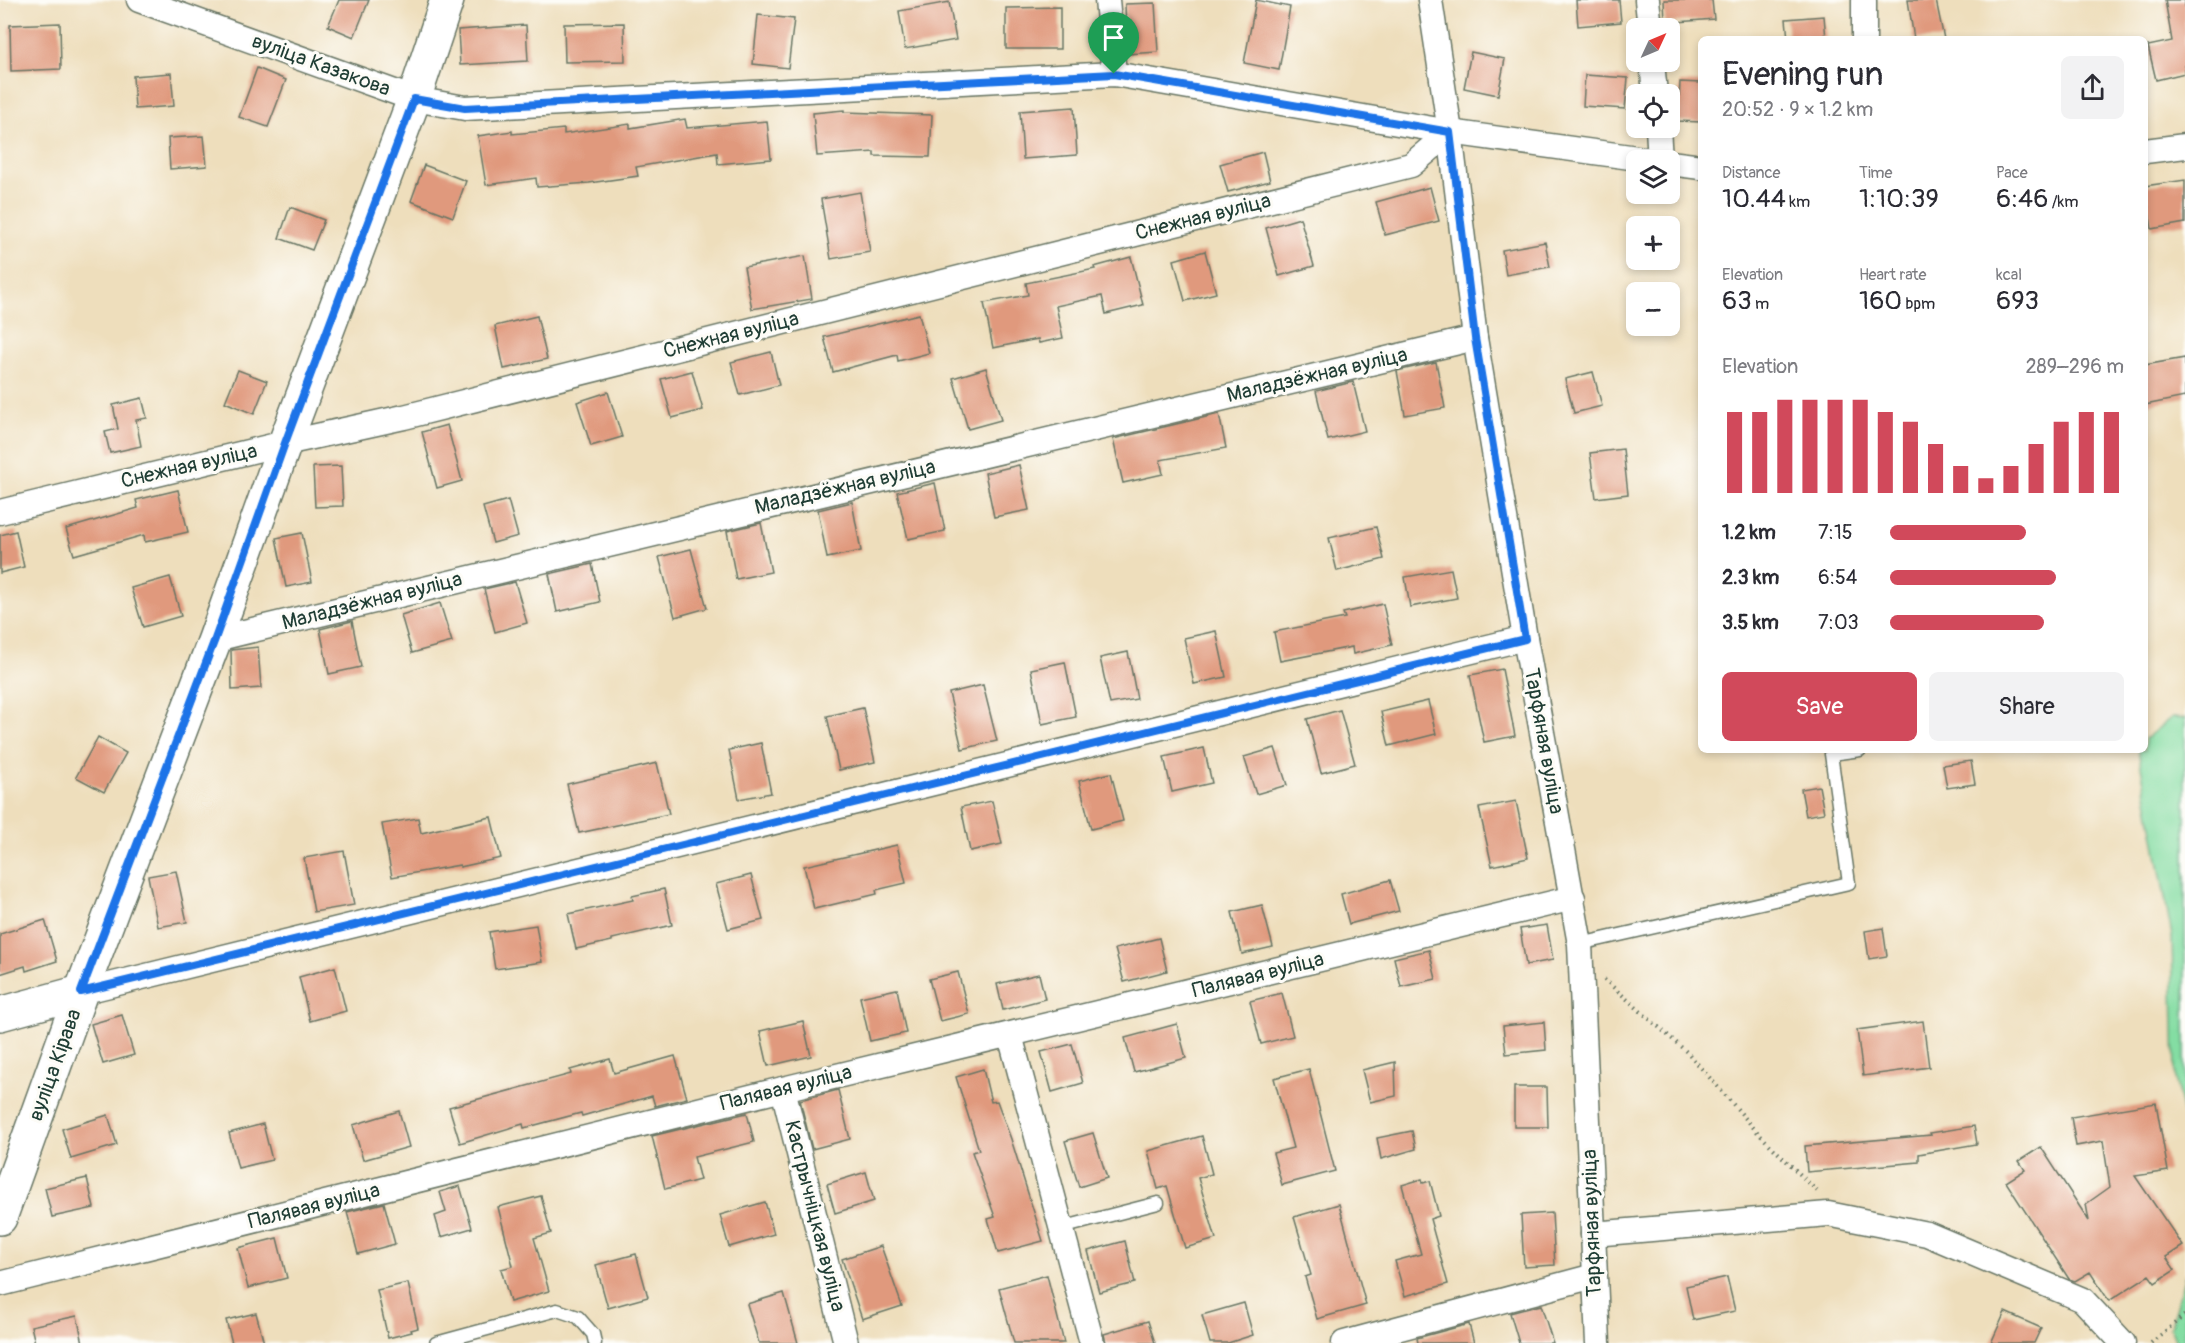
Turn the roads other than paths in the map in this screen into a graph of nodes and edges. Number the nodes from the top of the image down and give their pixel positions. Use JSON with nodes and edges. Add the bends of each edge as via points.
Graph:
{"nodes":[{"id":1,"x":139,"y":0,"type":"edge"},
{"id":2,"x":447,"y":0,"type":"edge"},
{"id":3,"x":1107,"y":0,"type":"edge"},
{"id":4,"x":1430,"y":0,"type":"edge"},
{"id":5,"x":1647,"y":0,"type":"edge"},
{"id":6,"x":1864,"y":0,"type":"edge"},
{"id":7,"x":1649,"y":18,"type":"edge"},
{"id":8,"x":1864,"y":36,"type":"edge"},
{"id":9,"x":1114,"y":74,"type":"junction"},
{"id":10,"x":414,"y":99,"type":"junction"},
{"id":11,"x":1450,"y":132,"type":"junction"},
{"id":12,"x":2185,"y":146,"type":"edge"},
{"id":13,"x":2148,"y":151,"type":"edge"},
{"id":14,"x":1626,"y":156,"type":"edge"},
{"id":15,"x":1680,"y":164,"type":"edge"},
{"id":16,"x":1698,"y":167,"type":"edge"},
{"id":17,"x":1475,"y":338,"type":"junction"},
{"id":18,"x":285,"y":443,"type":"junction"},
{"id":19,"x":0,"y":512,"type":"edge"},
{"id":20,"x":215,"y":639,"type":"junction"},
{"id":21,"x":1525,"y":639,"type":"junction"},
{"id":22,"x":1838,"y":753,"type":"edge"},
{"id":23,"x":1573,"y":898,"type":"junction"},
{"id":24,"x":1580,"y":952,"type":"junction"},
{"id":25,"x":81,"y":992,"type":"junction"},
{"id":26,"x":0,"y":1014,"type":"edge"},
{"id":27,"x":1010,"y":1035,"type":"junction"},
{"id":28,"x":783,"y":1089,"type":"junction"},
{"id":29,"x":1158,"y":1203,"type":"dead end"},
{"id":30,"x":0,"y":1218,"type":"edge"},
{"id":31,"x":1061,"y":1228,"type":"junction"},
{"id":32,"x":1593,"y":1234,"type":"junction"},
{"id":33,"x":1594,"y":1276,"type":"junction"},
{"id":34,"x":0,"y":1284,"type":"edge"},
{"id":35,"x":436,"y":1343,"type":"edge"},
{"id":36,"x":595,"y":1343,"type":"edge"},
{"id":37,"x":846,"y":1343,"type":"edge"},
{"id":38,"x":1092,"y":1343,"type":"edge"},
{"id":39,"x":1344,"y":1343,"type":"edge"},
{"id":40,"x":1598,"y":1343,"type":"edge"},
{"id":41,"x":2123,"y":1343,"type":"edge"}],
"edges":[{"from":1,"to":10,"type":"street","name":"вуліца Казакова"},
{"from":2,"to":10,"type":"main road","name":"вуліца Кірава"},
{"from":3,"to":9,"type":"street"},
{"from":4,"to":11,"type":"street","name":"Тарфяная вуліца"},
{"from":5,"to":7,"type":"street"},
{"from":6,"to":8,"type":"street"},
{"from":9,"to":10,"type":"street","name":"вуліца Казакова","via":[[465,108]]},
{"from":9,"to":11,"type":"street","name":"вуліца Казакова"},
{"from":10,"to":18,"type":"main road","name":"вуліца Кірава"},
{"from":11,"to":14,"type":"street","name":"вуліца Казакова"},
{"from":11,"to":17,"type":"street","name":"Тарфяная вуліца"},
{"from":11,"to":18,"type":"street","name":"Снежная вуліца","via":[[1411,165]]},
{"from":12,"to":13,"type":"street"},
{"from":15,"to":16,"type":"street"},
{"from":17,"to":20,"type":"street","name":"Маладзёжная вуліца"},
{"from":17,"to":21,"type":"street","name":"Тарфяная вуліца"},
{"from":18,"to":19,"type":"street","name":"Снежная вуліца"},
{"from":18,"to":20,"type":"main road","name":"вуліца Кірава"},
{"from":20,"to":25,"type":"main road","name":"вуліца Кірава"},
{"from":21,"to":23,"type":"street","name":"Тарфяная вуліца"},
{"from":21,"to":25,"type":"street"},
{"from":22,"to":24,"type":"lane","via":[[1831,754],[1849,883]]},
{"from":23,"to":24,"type":"street","name":"Тарфяная вуліца"},
{"from":23,"to":27,"type":"street","name":"Палявая вуліца"},
{"from":24,"to":32,"type":"street","name":"Тарфяная вуліца"},
{"from":25,"to":26,"type":"main road"},
{"from":25,"to":30,"type":"main road","name":"вуліца Кірава"},
{"from":27,"to":28,"type":"street","name":"Палявая вуліца"},
{"from":27,"to":31,"type":"street"},
{"from":28,"to":34,"type":"street","name":"Палявая вуліца"},
{"from":28,"to":37,"type":"street","name":"Кастрычніцкая вуліца"},
{"from":29,"to":31,"type":"lane"},
{"from":31,"to":38,"type":"street"},
{"from":32,"to":33,"type":"street","name":"Тарфяная вуліца"},
{"from":32,"to":41,"type":"street","via":[[1828,1214],[1927,1234],[2083,1300]]},
{"from":33,"to":39,"type":"street"},
{"from":33,"to":40,"type":"street","name":"Тарфяная вуліца"},
{"from":35,"to":36,"type":"lane","via":[[557,1310],[578,1317],[593,1334]]}]}
